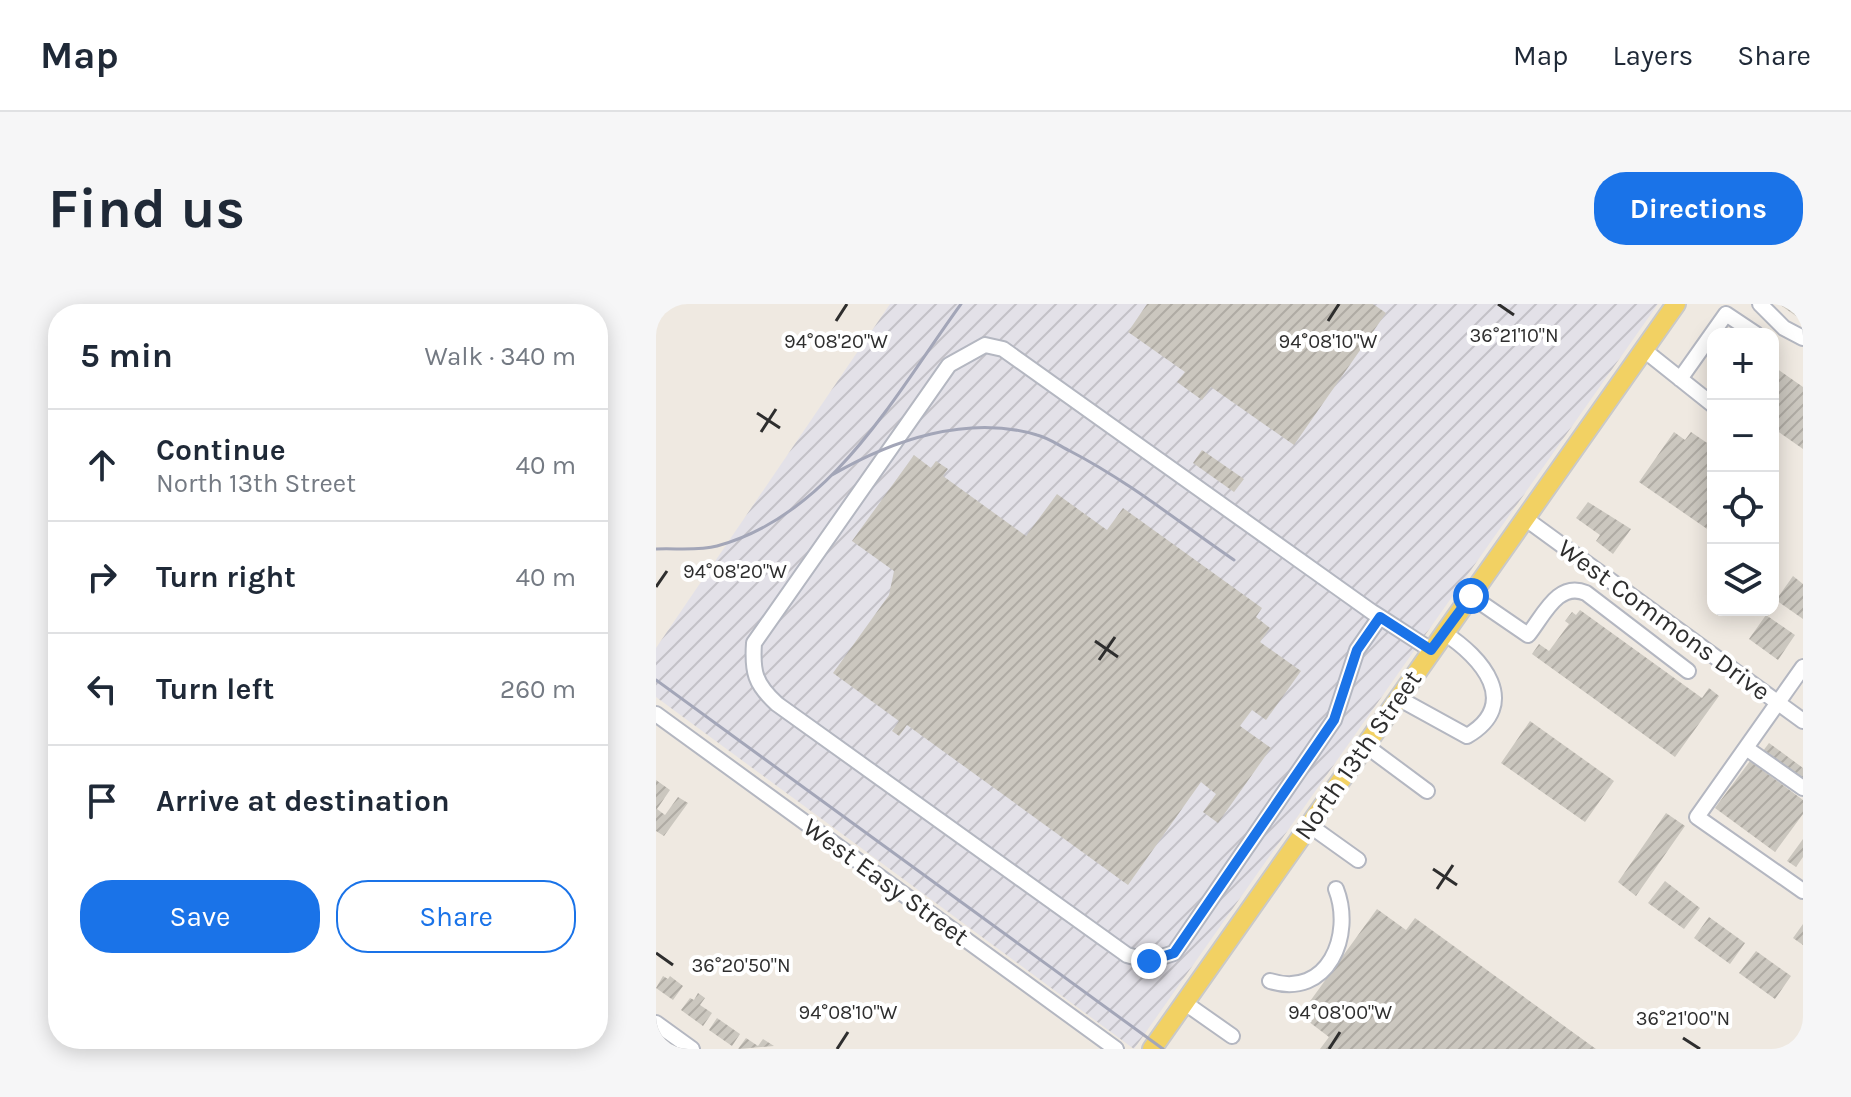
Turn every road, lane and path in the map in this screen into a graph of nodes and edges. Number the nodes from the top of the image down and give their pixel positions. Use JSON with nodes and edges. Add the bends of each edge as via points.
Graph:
{"nodes":[{"id":1,"x":1676,"y":304,"type":"edge"},
{"id":2,"x":1760,"y":304,"type":"edge"},
{"id":3,"x":1716,"y":328,"type":"edge"},
{"id":4,"x":1745,"y":328,"type":"edge"},
{"id":5,"x":1803,"y":338,"type":"edge"},
{"id":6,"x":1707,"y":341,"type":"edge"},
{"id":7,"x":1644,"y":350,"type":"junction"},
{"id":8,"x":1680,"y":379,"type":"junction"},
{"id":9,"x":1707,"y":401,"type":"edge"},
{"id":10,"x":1526,"y":519,"type":"junction"},
{"id":11,"x":1471,"y":596,"type":"junction"},
{"id":12,"x":1648,"y":609,"type":"junction"},
{"id":13,"x":1380,"y":617,"type":"junction"},
{"id":14,"x":1634,"y":629,"type":"junction"},
{"id":15,"x":1444,"y":633,"type":"junction"},
{"id":16,"x":1431,"y":650,"type":"junction"},
{"id":17,"x":1803,"y":667,"type":"edge"},
{"id":18,"x":1688,"y":671,"type":"dead end"},
{"id":19,"x":1398,"y":698,"type":"junction"},
{"id":20,"x":1778,"y":703,"type":"junction"},
{"id":21,"x":656,"y":714,"type":"edge"},
{"id":22,"x":1803,"y":721,"type":"edge"},
{"id":23,"x":1365,"y":745,"type":"junction"},
{"id":24,"x":1746,"y":748,"type":"junction"},
{"id":25,"x":1803,"y":788,"type":"edge"},
{"id":26,"x":1427,"y":791,"type":"dead end"},
{"id":27,"x":1309,"y":825,"type":"junction"},
{"id":28,"x":1358,"y":860,"type":"dead end"},
{"id":29,"x":1336,"y":889,"type":"dead end"},
{"id":30,"x":1803,"y":891,"type":"edge"},
{"id":31,"x":1270,"y":981,"type":"dead end"},
{"id":32,"x":1185,"y":1003,"type":"junction"},
{"id":33,"x":656,"y":1023,"type":"edge"},
{"id":34,"x":1232,"y":1036,"type":"dead end"},
{"id":35,"x":692,"y":1049,"type":"edge"},
{"id":36,"x":1116,"y":1049,"type":"edge"},
{"id":37,"x":1152,"y":1049,"type":"edge"}],
"edges":[{"from":1,"to":7,"type":"main road","name":"North 13th Street"},
{"from":2,"to":5,"type":"street"},
{"from":3,"to":4,"type":"street","via":[[1726,314]]},
{"from":6,"to":8,"type":"street"},
{"from":7,"to":8,"type":"street"},
{"from":7,"to":10,"type":"main road","name":"North 13th Street"},
{"from":8,"to":9,"type":"street"},
{"from":10,"to":11,"type":"main road","name":"North 13th Street"},
{"from":10,"to":12,"type":"street","name":"West Commons Drive"},
{"from":11,"to":14,"type":"street","via":[[1528,635],[1562,591],[1574,588]]},
{"from":11,"to":15,"type":"main road","name":"North 13th Street"},
{"from":12,"to":14,"type":"street"},
{"from":12,"to":20,"type":"street","name":"West Commons Drive"},
{"from":13,"to":13,"type":"street","via":[[1003,349],[985,345],[949,365],[754,643],[752,669],[758,686],[777,704],[1127,955],[1149,961],[1174,953],[1334,720],[1357,650]]},
{"from":13,"to":16,"type":"street"},
{"from":14,"to":18,"type":"street"},
{"from":15,"to":16,"type":"main road","name":"North 13th Street"},
{"from":15,"to":19,"type":"street","via":[[1464,646],[1496,692],[1483,727],[1467,736]]},
{"from":16,"to":19,"type":"main road","name":"North 13th Street"},
{"from":17,"to":20,"type":"street"},
{"from":19,"to":23,"type":"main road","name":"North 13th Street"},
{"from":20,"to":22,"type":"street","name":"West Commons Drive"},
{"from":20,"to":24,"type":"street"},
{"from":21,"to":36,"type":"street","name":"West Easy Street"},
{"from":23,"to":26,"type":"street"},
{"from":23,"to":27,"type":"main road","name":"North 13th Street"},
{"from":24,"to":25,"type":"street"},
{"from":24,"to":30,"type":"street","via":[[1697,817]]},
{"from":27,"to":28,"type":"street"},
{"from":27,"to":32,"type":"main road","name":"North 13th Street"},
{"from":29,"to":31,"type":"street","via":[[1344,923],[1332,959],[1308,980],[1284,986]]},
{"from":32,"to":34,"type":"street"},
{"from":32,"to":37,"type":"main road","name":"North 13th Street"},
{"from":33,"to":35,"type":"street"}]}
